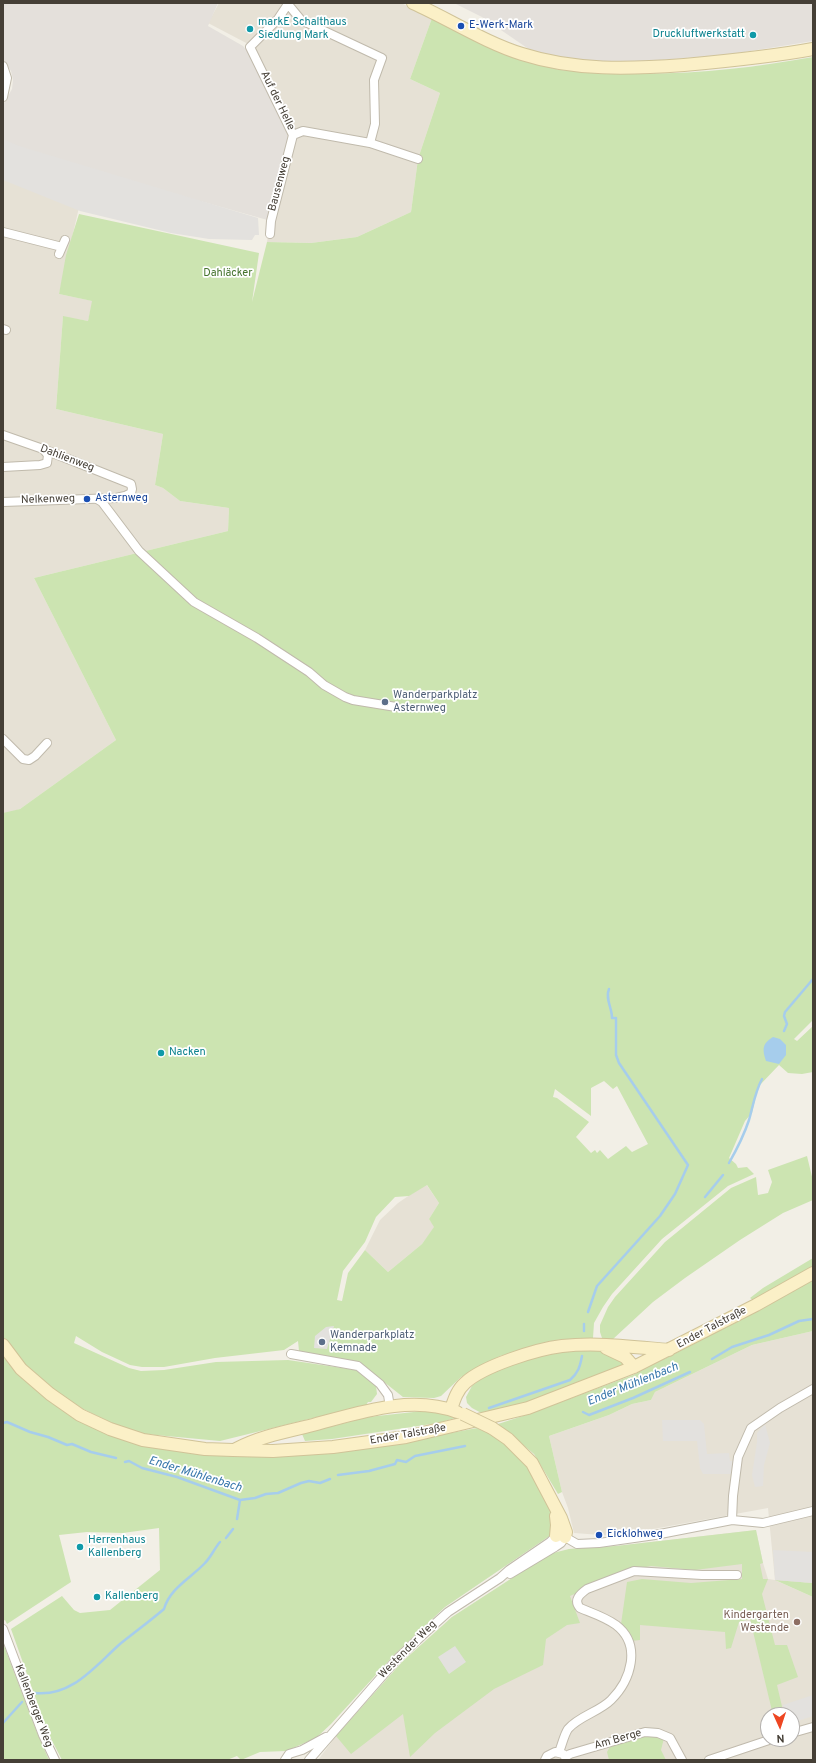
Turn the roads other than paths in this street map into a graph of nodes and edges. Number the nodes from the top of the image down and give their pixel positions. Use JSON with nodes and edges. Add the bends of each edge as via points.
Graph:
{"nodes":[{"id":1,"x":412,"y":3,"type":"edge"},
{"id":2,"x":287,"y":4,"type":"edge"},
{"id":3,"x":813,"y":49,"type":"edge"},
{"id":4,"x":3,"y":66,"type":"edge"},
{"id":5,"x":3,"y":97,"type":"edge"},
{"id":6,"x":293,"y":135,"type":"junction"},
{"id":7,"x":370,"y":143,"type":"junction"},
{"id":8,"x":418,"y":160,"type":"dead end"},
{"id":9,"x":3,"y":232,"type":"edge"},
{"id":10,"x":270,"y":234,"type":"dead end"},
{"id":11,"x":62,"y":247,"type":"dead end"},
{"id":12,"x":3,"y":435,"type":"edge"},
{"id":13,"x":43,"y":449,"type":"junction"},
{"id":14,"x":3,"y":467,"type":"edge"},
{"id":15,"x":131,"y":484,"type":"joint"},
{"id":16,"x":96,"y":499,"type":"junction"},
{"id":17,"x":3,"y":502,"type":"edge"},
{"id":18,"x":396,"y":707,"type":"dead end"},
{"id":19,"x":3,"y":739,"type":"edge"},
{"id":20,"x":47,"y":743,"type":"dead end"},
{"id":21,"x":813,"y":1272,"type":"edge"},
{"id":22,"x":3,"y":1345,"type":"edge"},
{"id":23,"x":599,"y":1345,"type":"junction"},
{"id":24,"x":670,"y":1350,"type":"junction"},
{"id":25,"x":291,"y":1354,"type":"dead end"},
{"id":26,"x":634,"y":1368,"type":"junction"},
{"id":27,"x":813,"y":1389,"type":"edge"},
{"id":28,"x":390,"y":1406,"type":"junction"},
{"id":29,"x":450,"y":1409,"type":"junction"},
{"id":30,"x":233,"y":1450,"type":"junction"},
{"id":31,"x":813,"y":1511,"type":"edge"},
{"id":32,"x":732,"y":1520,"type":"junction"},
{"id":33,"x":560,"y":1536,"type":"junction"},
{"id":34,"x":737,"y":1574,"type":"dead end"},
{"id":35,"x":3,"y":1629,"type":"edge"},
{"id":36,"x":813,"y":1727,"type":"edge"},
{"id":37,"x":800,"y":1731,"type":"edge"},
{"id":38,"x":329,"y":1736,"type":"junction"},
{"id":39,"x":760,"y":1743,"type":"edge"},
{"id":40,"x":296,"y":1752,"type":"junction"},
{"id":41,"x":564,"y":1756,"type":"edge"},
{"id":42,"x":55,"y":1760,"type":"edge"},
{"id":43,"x":285,"y":1760,"type":"edge"},
{"id":44,"x":308,"y":1760,"type":"edge"},
{"id":45,"x":545,"y":1760,"type":"edge"},
{"id":46,"x":682,"y":1760,"type":"edge"},
{"id":47,"x":709,"y":1760,"type":"edge"}],
"edges":[{"from":1,"to":3,"type":"main road","via":[[522,54],[572,65],[663,66],[726,62]]},
{"from":2,"to":6,"type":"street","name":"Auf der Helle","via":[[278,19],[250,47]]},
{"from":2,"to":7,"type":"street","name":"Auf der Helle","via":[[301,20],[382,58],[374,80],[375,124]]},
{"from":4,"to":5,"type":"street","via":[[7,78]]},
{"from":6,"to":7,"type":"street","name":"Auf der Helle","via":[[303,131]]},
{"from":6,"to":10,"type":"street","name":"Bausenweg"},
{"from":7,"to":8,"type":"street","name":"Auf der Helle"},
{"from":9,"to":11,"type":"street"},
{"from":12,"to":13,"type":"street","name":"Dahlienweg"},
{"from":13,"to":14,"type":"street","via":[[48,455],[47,463]]},
{"from":13,"to":15,"type":"street","name":"Dahlienweg"},
{"from":15,"to":16,"type":"street","name":"Nelkenweg","via":[[131,493],[126,496]]},
{"from":16,"to":17,"type":"street","name":"Nelkenweg"},
{"from":16,"to":18,"type":"street","via":[[102,502],[139,551],[194,602],[257,638],[345,697]]},
{"from":19,"to":20,"type":"street","via":[[23,758],[29,760]]},
{"from":21,"to":24,"type":"main road","name":"Ender Talstraße"},
{"from":22,"to":30,"type":"main road","name":"Ender Talstraße","via":[[22,1369],[50,1394],[80,1415],[110,1429],[144,1440],[205,1449]]},
{"from":23,"to":24,"type":"main road"},
{"from":23,"to":26,"type":"main road","via":[[625,1357]]},
{"from":23,"to":29,"type":"main road","via":[[561,1346],[527,1353],[490,1367],[465,1382],[454,1397]]},
{"from":24,"to":26,"type":"main road","name":"Ender Talstraße"},
{"from":25,"to":28,"type":"street","via":[[358,1366],[380,1384],[388,1395]]},
{"from":26,"to":30,"type":"main road","name":"Ender Talstraße","via":[[528,1408],[406,1437],[333,1447],[273,1451]]},
{"from":27,"to":32,"type":"street","via":[[751,1428],[738,1458]]},
{"from":28,"to":29,"type":"main road","via":[[421,1405]]},
{"from":28,"to":30,"type":"main road","via":[[259,1439]]},
{"from":29,"to":33,"type":"main road","bridge":true,"via":[[492,1428],[508,1439],[532,1463],[549,1492],[564,1526],[566,1532]]},
{"from":31,"to":32,"type":"street","via":[[763,1523]]},
{"from":32,"to":33,"type":"street","via":[[599,1543],[576,1544]]},
{"from":33,"to":38,"type":"street","name":"Westender Weg","via":[[561,1543],[539,1558],[500,1578],[448,1612],[398,1658]]},
{"from":34,"to":41,"type":"street","via":[[702,1575],[634,1571],[580,1594],[577,1604],[580,1608],[604,1618],[625,1634],[632,1655],[631,1668],[611,1700],[567,1731]]},
{"from":35,"to":42,"type":"street","name":"Kallenberger Weg"},
{"from":36,"to":37,"type":"street"},
{"from":38,"to":40,"type":"street","name":"Westender Weg"},
{"from":38,"to":44,"type":"street","name":"Westender Weg"},
{"from":39,"to":47,"type":"street"},
{"from":40,"to":43,"type":"street","name":"Westender Weg","via":[[289,1754]]},
{"from":40,"to":44,"type":"street","via":[[303,1754]]},
{"from":41,"to":45,"type":"street","name":"Am Berge","via":[[550,1753]]},
{"from":41,"to":46,"type":"street","name":"Am Berge","via":[[652,1732],[670,1738]]}]}
